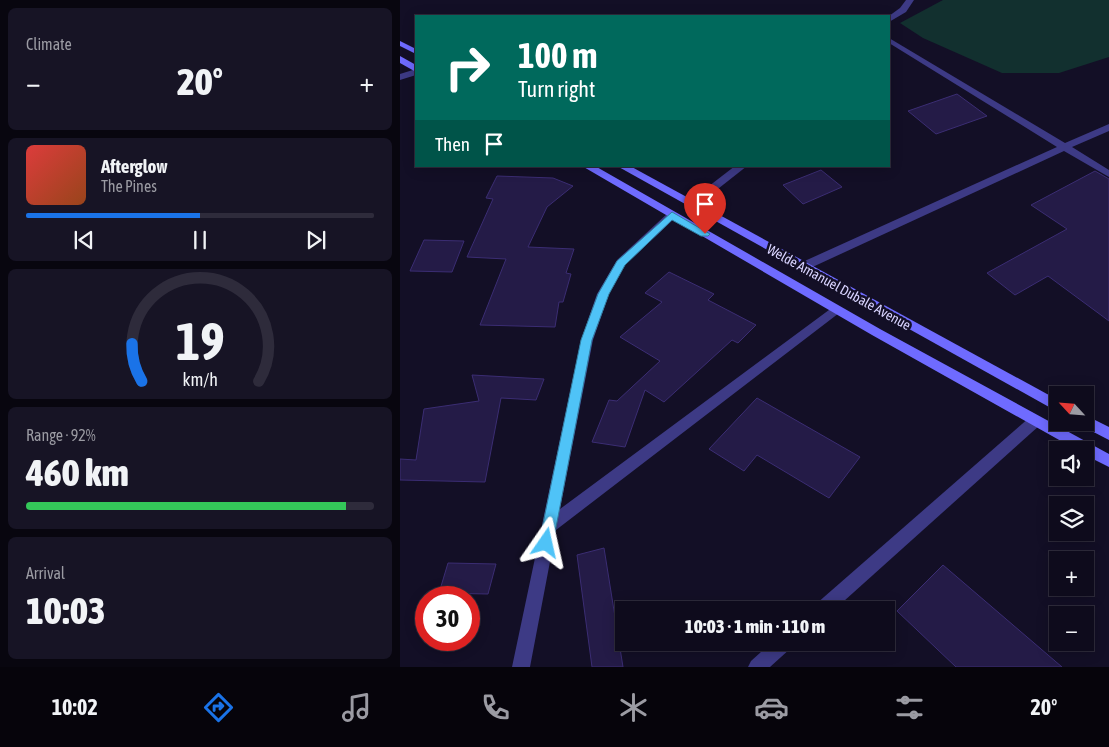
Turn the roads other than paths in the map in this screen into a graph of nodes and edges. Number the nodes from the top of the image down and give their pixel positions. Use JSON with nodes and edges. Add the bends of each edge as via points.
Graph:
{"nodes":[{"id":1,"x":910,"y":0,"type":"edge"},
{"id":2,"x":890,"y":19,"type":"edge"},
{"id":3,"x":890,"y":41,"type":"edge"},
{"id":4,"x":400,"y":43,"type":"edge"},
{"id":5,"x":415,"y":51,"type":"edge"},
{"id":6,"x":400,"y":59,"type":"edge"},
{"id":7,"x":415,"y":67,"type":"edge"},
{"id":8,"x":415,"y":72,"type":"edge"},
{"id":9,"x":400,"y":78,"type":"edge"},
{"id":10,"x":1109,"y":127,"type":"edge"},
{"id":11,"x":1066,"y":146,"type":"junction"},
{"id":12,"x":589,"y":167,"type":"edge"},
{"id":13,"x":624,"y":167,"type":"edge"},
{"id":14,"x":741,"y":167,"type":"edge"},
{"id":15,"x":1109,"y":174,"type":"edge"},
{"id":16,"x":691,"y":205,"type":"junction"},
{"id":17,"x":672,"y":215,"type":"junction"},
{"id":18,"x":802,"y":266,"type":"junction"},
{"id":19,"x":837,"y":310,"type":"junction"},
{"id":20,"x":1049,"y":402,"type":"edge"},
{"id":21,"x":1035,"y":420,"type":"junction"},
{"id":22,"x":1094,"y":426,"type":"edge"},
{"id":23,"x":1109,"y":434,"type":"edge"},
{"id":24,"x":1109,"y":461,"type":"edge"},
{"id":25,"x":550,"y":526,"type":"junction"},
{"id":26,"x":832,"y":601,"type":"edge"},
{"id":27,"x":775,"y":651,"type":"edge"},
{"id":28,"x":522,"y":667,"type":"edge"},
{"id":29,"x":758,"y":667,"type":"edge"}],
"edges":[{"from":1,"to":2,"type":"street"},
{"from":3,"to":11,"type":"street"},
{"from":4,"to":5,"type":"main road"},
{"from":6,"to":7,"type":"main road"},
{"from":8,"to":9,"type":"street"},
{"from":10,"to":11,"type":"street"},
{"from":11,"to":15,"type":"street"},
{"from":11,"to":18,"type":"street"},
{"from":12,"to":17,"type":"main road"},
{"from":13,"to":16,"type":"main road","name":"Welde Amanuel Dubale Avenue"},
{"from":14,"to":16,"type":"street"},
{"from":16,"to":18,"type":"main road","name":"Welde Amanuel Dubale Avenue"},
{"from":17,"to":19,"type":"main road"},
{"from":17,"to":25,"type":"street","via":[[621,263],[603,294],[586,340]]},
{"from":18,"to":20,"type":"main road","name":"Welde Amanuel Dubale Avenue"},
{"from":19,"to":21,"type":"main road"},
{"from":19,"to":25,"type":"street"},
{"from":21,"to":24,"type":"main road"},
{"from":21,"to":26,"type":"street"},
{"from":22,"to":23,"type":"main road"},
{"from":25,"to":28,"type":"street"},
{"from":27,"to":29,"type":"street"}]}
